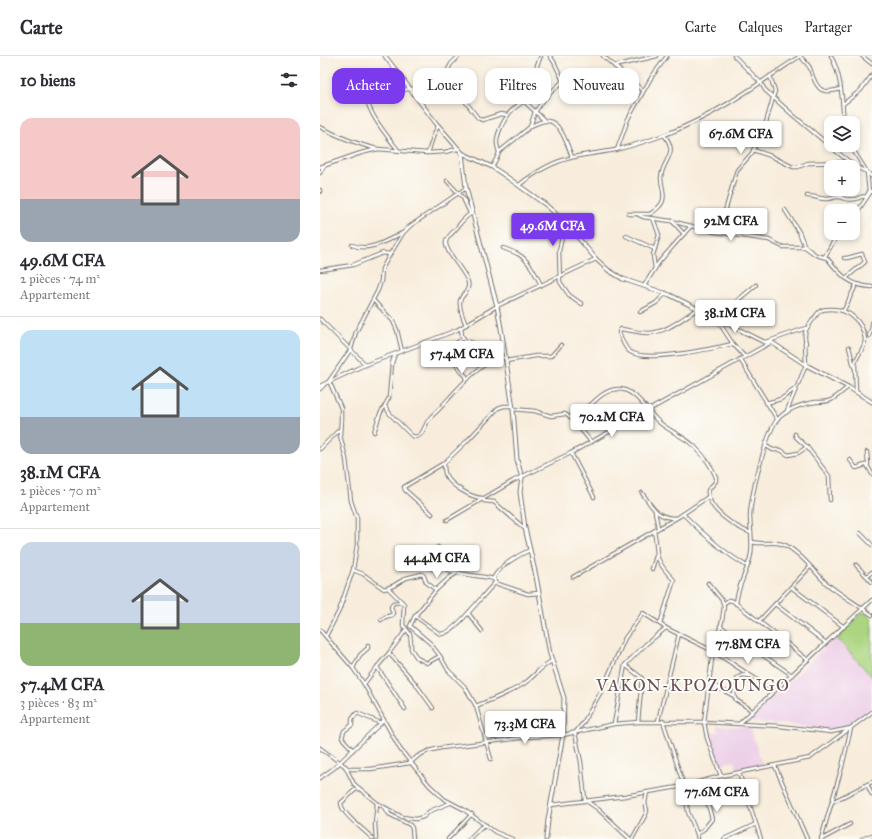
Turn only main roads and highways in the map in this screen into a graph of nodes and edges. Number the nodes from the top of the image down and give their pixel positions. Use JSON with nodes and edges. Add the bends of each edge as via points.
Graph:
{"nodes":[{"id":1,"x":385,"y":56,"type":"edge"},
{"id":2,"x":462,"y":153,"type":"junction"},
{"id":3,"x":872,"y":402,"type":"edge"},
{"id":4,"x":546,"y":839,"type":"edge"}],
"edges":[{"from":1,"to":2,"type":"main road","via":[[438,126]]},
{"from":2,"to":3,"type":"main road","via":[[492,167],[546,205],[614,275],[666,293],[764,342],[771,342]]},
{"from":2,"to":4,"type":"main road","via":[[471,213],[497,306],[517,460],[522,478],[520,492],[525,528],[552,661],[564,698],[563,736]]}]}
